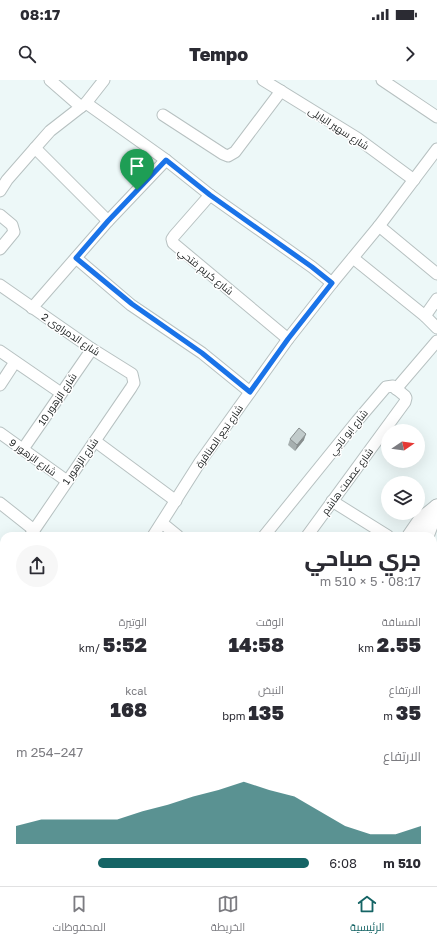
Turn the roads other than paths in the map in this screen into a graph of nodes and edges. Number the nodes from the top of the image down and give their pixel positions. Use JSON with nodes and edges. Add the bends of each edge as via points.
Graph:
{"nodes":[{"id":1,"x":50,"y":80,"type":"edge"},
{"id":2,"x":104,"y":80,"type":"edge"},
{"id":3,"x":262,"y":80,"type":"edge"},
{"id":4,"x":382,"y":80,"type":"edge"},
{"id":5,"x":281,"y":91,"type":"junction"},
{"id":6,"x":83,"y":105,"type":"junction"},
{"id":7,"x":163,"y":115,"type":"dead end"},
{"id":8,"x":437,"y":117,"type":"edge"},
{"id":9,"x":35,"y":148,"type":"junction"},
{"id":10,"x":436,"y":152,"type":"edge"},
{"id":11,"x":166,"y":160,"type":"junction"},
{"id":12,"x":414,"y":180,"type":"junction"},
{"id":13,"x":0,"y":191,"type":"edge"},
{"id":14,"x":210,"y":195,"type":"junction"},
{"id":15,"x":0,"y":215,"type":"edge"},
{"id":16,"x":108,"y":221,"type":"junction"},
{"id":17,"x":379,"y":226,"type":"junction"},
{"id":18,"x":0,"y":249,"type":"edge"},
{"id":19,"x":76,"y":258,"type":"junction"},
{"id":20,"x":353,"y":258,"type":"junction"},
{"id":21,"x":437,"y":274,"type":"edge"},
{"id":22,"x":332,"y":283,"type":"junction"},
{"id":23,"x":0,"y":286,"type":"edge"},
{"id":24,"x":437,"y":299,"type":"edge"},
{"id":25,"x":32,"y":308,"type":"junction"},
{"id":26,"x":424,"y":316,"type":"junction"},
{"id":27,"x":437,"y":328,"type":"edge"},
{"id":28,"x":288,"y":339,"type":"junction"},
{"id":29,"x":437,"y":341,"type":"edge"},
{"id":30,"x":92,"y":349,"type":"junction"},
{"id":31,"x":0,"y":351,"type":"edge"},
{"id":32,"x":15,"y":362,"type":"junction"},
{"id":33,"x":0,"y":385,"type":"edge"},
{"id":34,"x":131,"y":388,"type":"joint"},
{"id":35,"x":396,"y":389,"type":"junction"},
{"id":36,"x":250,"y":392,"type":"junction"},
{"id":37,"x":61,"y":393,"type":"junction"},
{"id":38,"x":0,"y":433,"type":"edge"},
{"id":39,"x":95,"y":441,"type":"junction"},
{"id":40,"x":23,"y":449,"type":"junction"},
{"id":41,"x":67,"y":481,"type":"junction"},
{"id":42,"x":176,"y":501,"type":"junction"},
{"id":43,"x":332,"y":501,"type":"junction"},
{"id":44,"x":0,"y":503,"type":"edge"},
{"id":45,"x":437,"y":507,"type":"edge"},
{"id":46,"x":162,"y":523,"type":"junction"},
{"id":47,"x":31,"y":532,"type":"edge"},
{"id":48,"x":33,"y":532,"type":"edge"},
{"id":49,"x":156,"y":532,"type":"edge"},
{"id":50,"x":173,"y":532,"type":"edge"},
{"id":51,"x":267,"y":532,"type":"edge"},
{"id":52,"x":309,"y":532,"type":"edge"},
{"id":53,"x":382,"y":532,"type":"edge"},
{"id":54,"x":413,"y":532,"type":"edge"},
{"id":55,"x":428,"y":532,"type":"edge"}],
"edges":[{"from":1,"to":6,"type":"street"},
{"from":2,"to":6,"type":"street"},
{"from":3,"to":5,"type":"street","name":"شارع سهير البابلى"},
{"from":4,"to":8,"type":"street"},
{"from":5,"to":7,"type":"street","via":[[235,152],[228,156]]},
{"from":5,"to":12,"type":"street","name":"شارع سهير البابلى","via":[[357,138]]},
{"from":6,"to":9,"type":"street","via":[[50,131]]},
{"from":6,"to":11,"type":"street"},
{"from":9,"to":13,"type":"street"},
{"from":9,"to":16,"type":"street"},
{"from":10,"to":12,"type":"street","name":"شارع نجع الصناقرة"},
{"from":11,"to":14,"type":"street"},
{"from":11,"to":16,"type":"street"},
{"from":12,"to":17,"type":"street","name":"شارع نجع الصناقرة"},
{"from":14,"to":22,"type":"street"},
{"from":14,"to":28,"type":"street","name":"شارع كريم فتحي","via":[[174,236],[173,243]]},
{"from":15,"to":18,"type":"street","via":[[13,229],[13,234]]},
{"from":16,"to":19,"type":"street"},
{"from":17,"to":20,"type":"street","name":"شارع نجع الصناقرة"},
{"from":17,"to":21,"type":"street"},
{"from":19,"to":25,"type":"street"},
{"from":19,"to":36,"type":"street","via":[[132,304],[202,353]]},
{"from":20,"to":22,"type":"street","name":"شارع نجع الصناقرة"},
{"from":20,"to":26,"type":"street"},
{"from":22,"to":28,"type":"street","name":"شارع نجع الصناقرة"},
{"from":23,"to":25,"type":"street","name":"شارع الدمراوى 2"},
{"from":24,"to":26,"type":"street"},
{"from":25,"to":30,"type":"street","name":"شارع الدمراوى 2"},
{"from":26,"to":27,"type":"street"},
{"from":28,"to":36,"type":"street","name":"شارع نجع الصناقرة"},
{"from":29,"to":35,"type":"street"},
{"from":30,"to":34,"type":"street","name":"شارع الدمراوى 2","via":[[132,374],[134,383]]},
{"from":30,"to":37,"type":"street","name":"شارع الزهور 10"},
{"from":31,"to":32,"type":"street"},
{"from":32,"to":33,"type":"street"},
{"from":32,"to":37,"type":"street"},
{"from":34,"to":39,"type":"street","name":"شارع الزهور 1"},
{"from":35,"to":43,"type":"street","name":"شارع عصمت هاشم","via":[[405,396],[405,402]]},
{"from":35,"to":51,"type":"street","name":"شارع ابو ناجي","via":[[386,387]]},
{"from":36,"to":42,"type":"street","name":"شارع نجع الصناقرة","via":[[200,462]]},
{"from":37,"to":40,"type":"street","name":"شارع الزهور 10"},
{"from":38,"to":40,"type":"street","name":"شارع الزهور 9"},
{"from":39,"to":41,"type":"street","name":"شارع الزهور 1"},
{"from":39,"to":42,"type":"street"},
{"from":40,"to":41,"type":"street","name":"شارع الزهور 9"},
{"from":41,"to":48,"type":"street","name":"شارع الزهور 1"},
{"from":42,"to":46,"type":"street","name":"شارع نجع الصناقرة"},
{"from":43,"to":52,"type":"street","name":"شارع عصمت هاشم"},
{"from":43,"to":53,"type":"street"},
{"from":44,"to":47,"type":"street"},
{"from":45,"to":54,"type":"street","via":[[421,520]]},
{"from":45,"to":55,"type":"street"},
{"from":46,"to":49,"type":"street","name":"شارع نجع الصناقرة"},
{"from":46,"to":50,"type":"street"}]}
